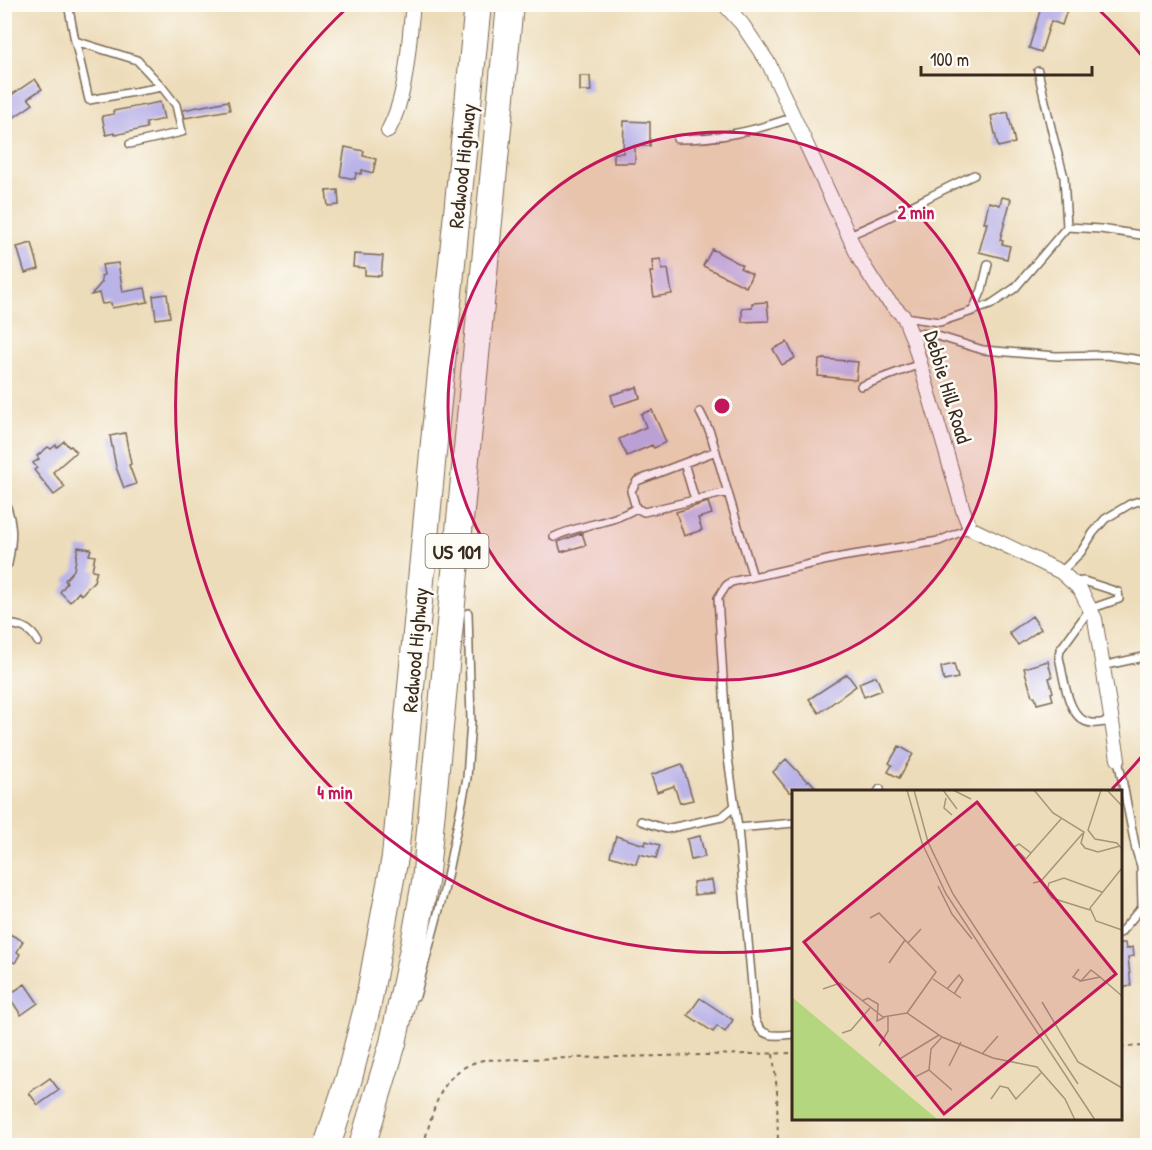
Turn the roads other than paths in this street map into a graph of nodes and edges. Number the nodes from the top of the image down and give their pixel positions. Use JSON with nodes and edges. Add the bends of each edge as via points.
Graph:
{"nodes":[{"id":1,"x":68,"y":4,"type":"edge"},
{"id":2,"x":413,"y":4,"type":"edge"},
{"id":3,"x":478,"y":4,"type":"edge"},
{"id":4,"x":510,"y":4,"type":"edge"},
{"id":5,"x":724,"y":4,"type":"edge"},
{"id":6,"x":75,"y":41,"type":"junction"},
{"id":7,"x":1038,"y":71,"type":"dead end"},
{"id":8,"x":162,"y":87,"type":"junction"},
{"id":9,"x":794,"y":117,"type":"junction"},
{"id":10,"x":388,"y":131,"type":"dead end"},
{"id":11,"x":677,"y":139,"type":"dead end"},
{"id":12,"x":130,"y":144,"type":"dead end"},
{"id":13,"x":974,"y":175,"type":"dead end"},
{"id":14,"x":1067,"y":226,"type":"junction"},
{"id":15,"x":849,"y":235,"type":"junction"},
{"id":16,"x":1148,"y":236,"type":"edge"},
{"id":17,"x":988,"y":264,"type":"dead end"},
{"id":18,"x":973,"y":310,"type":"junction"},
{"id":19,"x":904,"y":317,"type":"junction"},
{"id":20,"x":911,"y":333,"type":"junction"},
{"id":21,"x":1148,"y":360,"type":"edge"},
{"id":22,"x":475,"y":364,"type":"junction"},
{"id":23,"x":920,"y":364,"type":"junction"},
{"id":24,"x":861,"y":386,"type":"dead end"},
{"id":25,"x":700,"y":412,"type":"dead end"},
{"id":26,"x":716,"y":451,"type":"junction"},
{"id":27,"x":684,"y":463,"type":"junction"},
{"id":28,"x":728,"y":492,"type":"junction"},
{"id":29,"x":1148,"y":498,"type":"edge"},
{"id":30,"x":4,"y":499,"type":"edge"},
{"id":31,"x":695,"y":500,"type":"junction"},
{"id":32,"x":636,"y":508,"type":"junction"},
{"id":33,"x":970,"y":528,"type":"junction"},
{"id":34,"x":554,"y":537,"type":"dead end"},
{"id":35,"x":4,"y":566,"type":"edge"},
{"id":36,"x":1061,"y":572,"type":"junction"},
{"id":37,"x":753,"y":577,"type":"junction"},
{"id":38,"x":1073,"y":582,"type":"junction"},
{"id":39,"x":1090,"y":609,"type":"junction"},
{"id":40,"x":468,"y":612,"type":"joint"},
{"id":41,"x":4,"y":624,"type":"edge"},
{"id":42,"x":38,"y":642,"type":"dead end"},
{"id":43,"x":1148,"y":656,"type":"edge"},
{"id":44,"x":1102,"y":666,"type":"junction"},
{"id":45,"x":1112,"y":721,"type":"junction"},
{"id":46,"x":1118,"y":759,"type":"joint"},
{"id":47,"x":735,"y":806,"type":"junction"},
{"id":48,"x":641,"y":821,"type":"dead end"},
{"id":49,"x":792,"y":823,"type":"edge"},
{"id":50,"x":738,"y":828,"type":"junction"},
{"id":51,"x":1144,"y":868,"type":"edge"},
{"id":52,"x":1122,"y":931,"type":"edge"},
{"id":53,"x":413,"y":1007,"type":"joint"},
{"id":54,"x":792,"y":1034,"type":"edge"},
{"id":55,"x":379,"y":1094,"type":"junction"},
{"id":56,"x":327,"y":1146,"type":"edge"},
{"id":57,"x":362,"y":1146,"type":"edge"}],
"edges":[{"from":1,"to":6,"type":"lane"},
{"from":2,"to":10,"type":"street","via":[[405,79]]},
{"from":3,"to":56,"type":"highway","name":"Redwood Highway","number":"US 101","via":[[395,857],[368,1005]]},
{"from":4,"to":22,"type":"highway","name":"Redwood Highway","number":"US 101"},
{"from":5,"to":9,"type":"street","name":"Debbie Hill Road","via":[[769,64]]},
{"from":6,"to":8,"type":"lane","via":[[137,60]]},
{"from":6,"to":8,"type":"lane","via":[[89,100]]},
{"from":7,"to":14,"type":"lane","via":[[1064,177]]},
{"from":8,"to":12,"type":"lane","via":[[176,105],[182,132]]},
{"from":9,"to":11,"type":"lane","via":[[751,132]]},
{"from":9,"to":15,"type":"street","name":"Debbie Hill Road"},
{"from":13,"to":15,"type":"lane"},
{"from":14,"to":16,"type":"lane"},
{"from":14,"to":18,"type":"lane","via":[[1016,288],[990,305]]},
{"from":15,"to":19,"type":"street","name":"Debbie Hill Road","via":[[881,293]]},
{"from":17,"to":18,"type":"lane"},
{"from":18,"to":19,"type":"lane","via":[[940,322]]},
{"from":19,"to":20,"type":"street","name":"Debbie Hill Road"},
{"from":20,"to":21,"type":"lane","via":[[931,334],[983,350]]},
{"from":20,"to":23,"type":"street","name":"Debbie Hill Road"},
{"from":22,"to":40,"type":"highway"},
{"from":22,"to":55,"type":"highway","name":"Redwood Highway","number":"US 101","via":[[424,882],[407,980]]},
{"from":23,"to":24,"type":"lane"},
{"from":23,"to":33,"type":"street","name":"Debbie Hill Road"},
{"from":25,"to":26,"type":"lane"},
{"from":26,"to":27,"type":"lane"},
{"from":26,"to":28,"type":"lane"},
{"from":27,"to":31,"type":"lane"},
{"from":27,"to":32,"type":"lane","via":[[637,481],[631,491]]},
{"from":28,"to":31,"type":"lane"},
{"from":28,"to":37,"type":"lane"},
{"from":29,"to":36,"type":"lane","via":[[1105,519]]},
{"from":30,"to":35,"type":"lane","via":[[12,517],[13,537],[8,564]]},
{"from":31,"to":32,"type":"lane","via":[[644,512]]},
{"from":32,"to":34,"type":"lane","via":[[623,516]]},
{"from":33,"to":36,"type":"street"},
{"from":33,"to":37,"type":"lane","via":[[939,541]]},
{"from":36,"to":38,"type":"street"},
{"from":37,"to":47,"type":"lane","via":[[731,582],[717,605]]},
{"from":38,"to":39,"type":"street"},
{"from":38,"to":39,"type":"lane","via":[[1084,580],[1118,592],[1119,599]]},
{"from":39,"to":44,"type":"street"},
{"from":39,"to":45,"type":"lane","via":[[1059,657],[1070,707],[1084,721]]},
{"from":40,"to":53,"type":"lane","via":[[471,721],[467,778],[444,891]]},
{"from":41,"to":42,"type":"lane","via":[[25,627]]},
{"from":43,"to":44,"type":"lane"},
{"from":44,"to":45,"type":"street"},
{"from":45,"to":46,"type":"street"},
{"from":46,"to":51,"type":"lane","via":[[1136,850]]},
{"from":47,"to":48,"type":"lane","via":[[722,817],[666,829]]},
{"from":47,"to":50,"type":"lane"},
{"from":49,"to":50,"type":"lane"},
{"from":50,"to":54,"type":"lane","via":[[755,1019],[766,1035]]},
{"from":51,"to":52,"type":"lane","via":[[1142,907]]},
{"from":53,"to":55,"type":"highway"},
{"from":55,"to":57,"type":"highway","name":"Redwood Highway","number":"US 101"}]}
